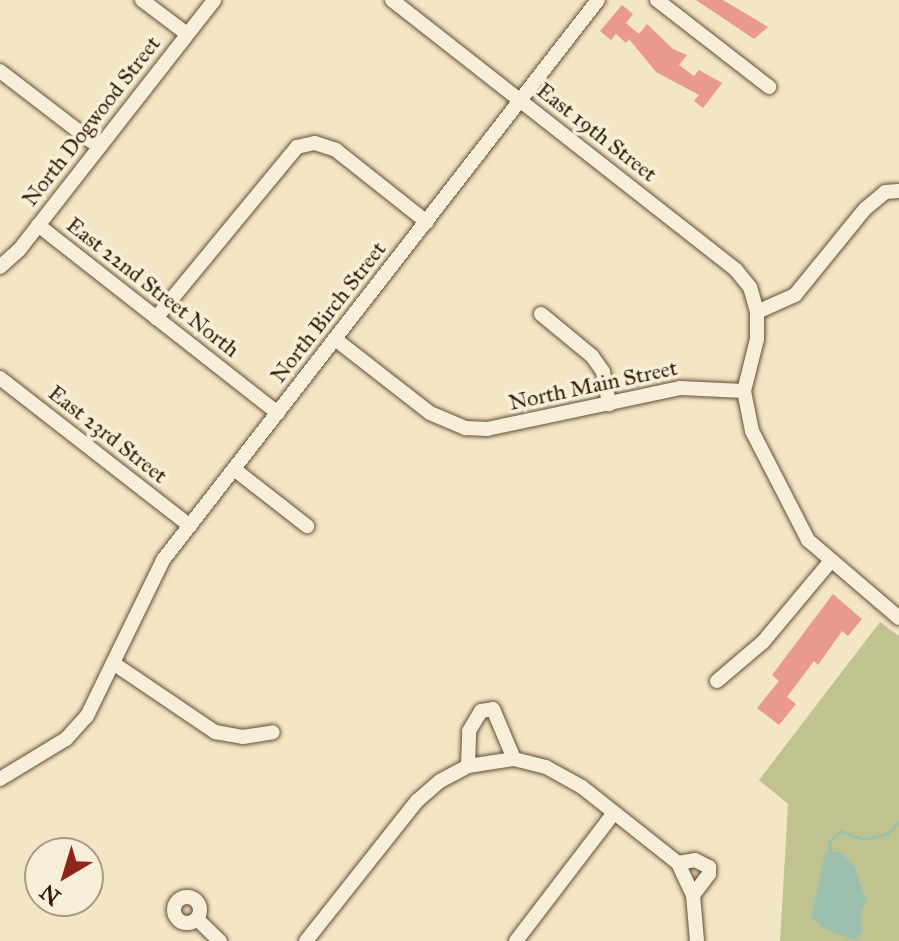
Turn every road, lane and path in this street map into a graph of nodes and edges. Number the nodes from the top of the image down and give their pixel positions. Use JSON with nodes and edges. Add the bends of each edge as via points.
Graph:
{"nodes":[{"id":1,"x":142,"y":0,"type":"edge"},
{"id":2,"x":214,"y":0,"type":"edge"},
{"id":3,"x":598,"y":0,"type":"edge"},
{"id":4,"x":657,"y":0,"type":"edge"},
{"id":5,"x":402,"y":3,"type":"edge"},
{"id":6,"x":187,"y":34,"type":"junction"},
{"id":7,"x":0,"y":71,"type":"edge"},
{"id":8,"x":769,"y":87,"type":"dead end"},
{"id":9,"x":521,"y":100,"type":"junction"},
{"id":10,"x":99,"y":147,"type":"junction"},
{"id":11,"x":899,"y":191,"type":"edge"},
{"id":12,"x":427,"y":222,"type":"junction"},
{"id":13,"x":38,"y":225,"type":"junction"},
{"id":14,"x":0,"y":267,"type":"edge"},
{"id":15,"x":757,"y":312,"type":"junction"},
{"id":16,"x":541,"y":314,"type":"dead end"},
{"id":17,"x":156,"y":318,"type":"junction"},
{"id":18,"x":335,"y":339,"type":"junction"},
{"id":19,"x":0,"y":378,"type":"edge"},
{"id":20,"x":744,"y":391,"type":"junction"},
{"id":21,"x":609,"y":404,"type":"junction"},
{"id":22,"x":278,"y":413,"type":"junction"},
{"id":23,"x":234,"y":469,"type":"junction"},
{"id":24,"x":190,"y":526,"type":"junction"},
{"id":25,"x":307,"y":526,"type":"dead end"},
{"id":26,"x":829,"y":563,"type":"junction"},
{"id":27,"x":899,"y":618,"type":"edge"},
{"id":28,"x":116,"y":665,"type":"junction"},
{"id":29,"x":717,"y":681,"type":"dead end"},
{"id":30,"x":273,"y":732,"type":"dead end"},
{"id":31,"x":514,"y":759,"type":"junction"},
{"id":32,"x":468,"y":766,"type":"junction"},
{"id":33,"x":0,"y":779,"type":"edge"},
{"id":34,"x":614,"y":813,"type":"junction"},
{"id":35,"x":678,"y":863,"type":"junction"},
{"id":36,"x":693,"y":895,"type":"junction"},
{"id":37,"x":197,"y":919,"type":"dead end"},
{"id":38,"x":220,"y":941,"type":"edge"},
{"id":39,"x":306,"y":941,"type":"edge"},
{"id":40,"x":516,"y":941,"type":"edge"},
{"id":41,"x":697,"y":941,"type":"edge"}],
"edges":[{"from":1,"to":6,"type":"street"},
{"from":2,"to":6,"type":"street","name":"North Dogwood Street"},
{"from":3,"to":9,"type":"street","name":"North Birch Street"},
{"from":4,"to":8,"type":"street"},
{"from":5,"to":9,"type":"street","name":"East 19th Street"},
{"from":6,"to":10,"type":"street","name":"North Dogwood Street"},
{"from":7,"to":10,"type":"street"},
{"from":9,"to":12,"type":"street","name":"North Birch Street"},
{"from":9,"to":15,"type":"street","name":"East 19th Street","via":[[736,270],[750,287]]},
{"from":10,"to":13,"type":"street","name":"North Dogwood Street"},
{"from":11,"to":15,"type":"street","via":[[885,192],[865,209],[795,295]]},
{"from":12,"to":17,"type":"street","via":[[336,150],[310,143],[284,158]]},
{"from":12,"to":18,"type":"street","name":"North Birch Street"},
{"from":13,"to":14,"type":"street","name":"North Dogwood Street"},
{"from":13,"to":17,"type":"street","name":"East 22nd Street North"},
{"from":15,"to":20,"type":"street","via":[[757,339]]},
{"from":16,"to":21,"type":"street","via":[[592,356],[603,372]]},
{"from":17,"to":22,"type":"street","name":"East 22nd Street North"},
{"from":18,"to":21,"type":"street","name":"North Main Street","via":[[452,425],[487,429]]},
{"from":18,"to":22,"type":"street","name":"North Birch Street"},
{"from":19,"to":24,"type":"street","name":"East 23rd Street"},
{"from":20,"to":21,"type":"street","name":"North Main Street","via":[[693,387]]},
{"from":20,"to":26,"type":"street","via":[[752,431],[797,523]]},
{"from":22,"to":23,"type":"street","name":"North Birch Street"},
{"from":23,"to":24,"type":"street","name":"North Birch Street"},
{"from":23,"to":25,"type":"street"},
{"from":24,"to":28,"type":"street","name":"North Birch Street","via":[[151,580]]},
{"from":26,"to":27,"type":"street"},
{"from":26,"to":29,"type":"street","via":[[763,642]]},
{"from":28,"to":30,"type":"street","via":[[215,732],[243,737]]},
{"from":28,"to":33,"type":"street","name":"North Birch Street","via":[[78,729]]},
{"from":31,"to":32,"type":"street"},
{"from":31,"to":32,"type":"street","via":[[493,709],[481,711],[469,731]]},
{"from":31,"to":34,"type":"street","via":[[546,767]]},
{"from":32,"to":39,"type":"street","via":[[417,801]]},
{"from":34,"to":35,"type":"street"},
{"from":34,"to":40,"type":"street"},
{"from":35,"to":36,"type":"street"},
{"from":35,"to":36,"type":"street","via":[[695,860],[709,867]]},
{"from":36,"to":41,"type":"street"},
{"from":37,"to":38,"type":"street"}]}
